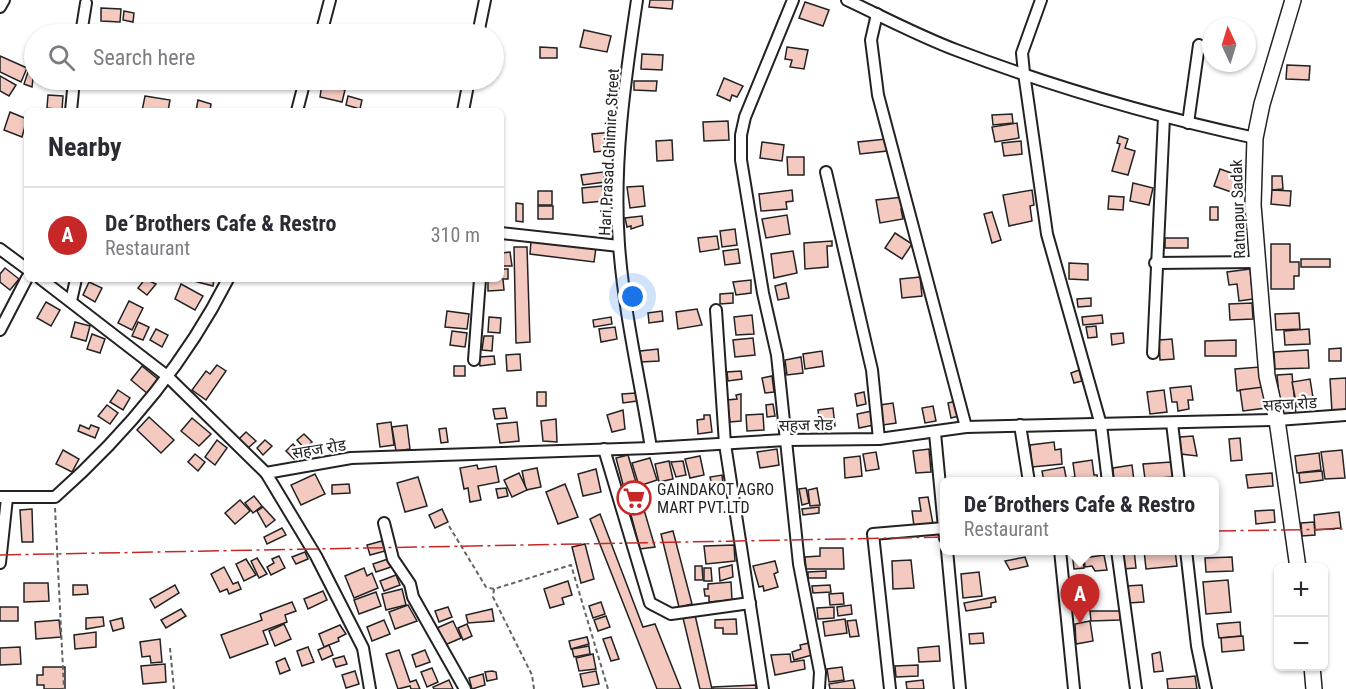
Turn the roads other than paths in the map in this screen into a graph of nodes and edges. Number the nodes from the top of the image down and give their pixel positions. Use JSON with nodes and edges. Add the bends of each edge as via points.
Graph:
{"nodes":[{"id":1,"x":4,"y":0,"type":"edge"},
{"id":2,"x":330,"y":0,"type":"edge"},
{"id":3,"x":485,"y":0,"type":"edge"},
{"id":4,"x":637,"y":0,"type":"edge"},
{"id":5,"x":793,"y":0,"type":"edge"},
{"id":6,"x":847,"y":0,"type":"edge"},
{"id":7,"x":1041,"y":0,"type":"edge"},
{"id":8,"x":1293,"y":0,"type":"edge"},
{"id":9,"x":86,"y":3,"type":"dead end"},
{"id":10,"x":0,"y":7,"type":"edge"},
{"id":11,"x":877,"y":14,"type":"junction"},
{"id":12,"x":83,"y":24,"type":"edge"},
{"id":13,"x":324,"y":24,"type":"edge"},
{"id":14,"x":480,"y":24,"type":"edge"},
{"id":15,"x":1199,"y":45,"type":"dead end"},
{"id":16,"x":1024,"y":73,"type":"junction"},
{"id":17,"x":73,"y":90,"type":"edge"},
{"id":18,"x":302,"y":90,"type":"edge"},
{"id":19,"x":467,"y":90,"type":"edge"},
{"id":20,"x":71,"y":108,"type":"edge"},
{"id":21,"x":298,"y":108,"type":"edge"},
{"id":22,"x":464,"y":108,"type":"edge"},
{"id":23,"x":1164,"y":117,"type":"junction"},
{"id":24,"x":1188,"y":123,"type":"junction"},
{"id":25,"x":1255,"y":138,"type":"junction"},
{"id":26,"x":826,"y":172,"type":"dead end"},
{"id":27,"x":504,"y":233,"type":"edge"},
{"id":28,"x":619,"y":246,"type":"junction"},
{"id":29,"x":0,"y":249,"type":"edge"},
{"id":30,"x":1257,"y":262,"type":"junction"},
{"id":31,"x":1155,"y":263,"type":"junction"},
{"id":32,"x":24,"y":267,"type":"edge"},
{"id":33,"x":25,"y":282,"type":"edge"},
{"id":34,"x":45,"y":282,"type":"edge"},
{"id":35,"x":75,"y":282,"type":"edge"},
{"id":36,"x":226,"y":282,"type":"edge"},
{"id":37,"x":480,"y":282,"type":"edge"},
{"id":38,"x":71,"y":301,"type":"junction"},
{"id":39,"x":716,"y":310,"type":"dead end"},
{"id":40,"x":0,"y":330,"type":"edge"},
{"id":41,"x":1153,"y":353,"type":"dead end"},
{"id":42,"x":474,"y":360,"type":"dead end"},
{"id":43,"x":167,"y":376,"type":"junction"},
{"id":44,"x":1346,"y":415,"type":"edge"},
{"id":45,"x":1277,"y":420,"type":"junction"},
{"id":46,"x":1172,"y":423,"type":"junction"},
{"id":47,"x":1020,"y":425,"type":"junction"},
{"id":48,"x":1101,"y":425,"type":"junction"},
{"id":49,"x":966,"y":427,"type":"junction"},
{"id":50,"x":935,"y":433,"type":"junction"},
{"id":51,"x":879,"y":439,"type":"junction"},
{"id":52,"x":785,"y":440,"type":"junction"},
{"id":53,"x":725,"y":444,"type":"junction"},
{"id":54,"x":651,"y":448,"type":"junction"},
{"id":55,"x":604,"y":449,"type":"junction"},
{"id":56,"x":266,"y":472,"type":"junction"},
{"id":57,"x":1028,"y":477,"type":"edge"},
{"id":58,"x":1107,"y":477,"type":"edge"},
{"id":59,"x":1178,"y":477,"type":"edge"},
{"id":60,"x":940,"y":489,"type":"edge"},
{"id":61,"x":4,"y":498,"type":"edge"},
{"id":62,"x":384,"y":523,"type":"dead end"},
{"id":63,"x":940,"y":533,"type":"edge"},
{"id":64,"x":947,"y":555,"type":"edge"},
{"id":65,"x":1061,"y":555,"type":"edge"},
{"id":66,"x":1118,"y":555,"type":"edge"},
{"id":67,"x":1187,"y":555,"type":"edge"},
{"id":68,"x":0,"y":563,"type":"edge"},
{"id":69,"x":1297,"y":563,"type":"edge"},
{"id":70,"x":750,"y":603,"type":"junction"},
{"id":71,"x":1312,"y":671,"type":"edge"},
{"id":72,"x":370,"y":689,"type":"edge"},
{"id":73,"x":465,"y":689,"type":"edge"},
{"id":74,"x":764,"y":689,"type":"edge"},
{"id":75,"x":819,"y":689,"type":"edge"},
{"id":76,"x":890,"y":689,"type":"edge"},
{"id":77,"x":960,"y":689,"type":"edge"},
{"id":78,"x":1074,"y":689,"type":"edge"},
{"id":79,"x":1136,"y":689,"type":"edge"},
{"id":80,"x":1206,"y":689,"type":"edge"},
{"id":81,"x":1314,"y":689,"type":"edge"}],
"edges":[{"from":1,"to":10,"type":"street"},
{"from":2,"to":13,"type":"street"},
{"from":3,"to":14,"type":"street"},
{"from":4,"to":28,"type":"street","name":"Hari Prasad Ghimire Street","via":[[620,165]]},
{"from":5,"to":52,"type":"street","via":[[741,135],[741,160],[777,355]]},
{"from":6,"to":11,"type":"street"},
{"from":7,"to":16,"type":"street","via":[[1022,52]]},
{"from":8,"to":25,"type":"main road","name":"Ratnapur Sadak"},
{"from":9,"to":12,"type":"street"},
{"from":11,"to":16,"type":"street","via":[[954,50]]},
{"from":11,"to":49,"type":"street","via":[[871,40],[878,95]]},
{"from":15,"to":24,"type":"street"},
{"from":16,"to":23,"type":"street"},
{"from":16,"to":48,"type":"street","via":[[1047,234]]},
{"from":17,"to":20,"type":"street"},
{"from":18,"to":21,"type":"street"},
{"from":19,"to":22,"type":"street"},
{"from":23,"to":24,"type":"street"},
{"from":23,"to":31,"type":"street"},
{"from":24,"to":25,"type":"street"},
{"from":25,"to":30,"type":"main road","name":"Ratnapur Sadak","via":[[1253,205]]},
{"from":26,"to":51,"type":"street","via":[[872,370]]},
{"from":27,"to":28,"type":"street"},
{"from":28,"to":54,"type":"street","name":"Hari Prasad Ghimire Street"},
{"from":29,"to":32,"type":"street"},
{"from":30,"to":31,"type":"street"},
{"from":30,"to":45,"type":"main road","name":"Ratnapur Sadak","via":[[1267,376]]},
{"from":31,"to":41,"type":"street"},
{"from":33,"to":40,"type":"street"},
{"from":34,"to":38,"type":"street"},
{"from":35,"to":38,"type":"street"},
{"from":36,"to":43,"type":"street","via":[[201,328]]},
{"from":37,"to":42,"type":"street"},
{"from":38,"to":43,"type":"street"},
{"from":39,"to":53,"type":"street"},
{"from":43,"to":56,"type":"street"},
{"from":43,"to":61,"type":"street","via":[[95,461],[55,496]]},
{"from":44,"to":45,"type":"street","name":"सहज रोड"},
{"from":45,"to":46,"type":"street","name":"सहज रोड"},
{"from":45,"to":69,"type":"main road","name":"Ratnapur Sadak"},
{"from":46,"to":48,"type":"street","name":"सहज रोड"},
{"from":46,"to":59,"type":"street"},
{"from":47,"to":48,"type":"street","name":"सहज रोड"},
{"from":47,"to":49,"type":"street","name":"सहज रोड"},
{"from":47,"to":57,"type":"street"},
{"from":48,"to":58,"type":"street"},
{"from":49,"to":50,"type":"street","name":"सहज रोड"},
{"from":50,"to":51,"type":"street","name":"सहज रोड"},
{"from":50,"to":60,"type":"street"},
{"from":51,"to":52,"type":"street","name":"सहज रोड"},
{"from":52,"to":53,"type":"street","name":"सहज रोड"},
{"from":52,"to":75,"type":"street","via":[[799,564],[820,672]]},
{"from":53,"to":54,"type":"street","name":"सहज रोड"},
{"from":53,"to":70,"type":"street"},
{"from":54,"to":55,"type":"street","name":"सहज रोड"},
{"from":55,"to":56,"type":"street","name":"सहज रोड","via":[[351,458]]},
{"from":55,"to":70,"type":"street","via":[[650,603],[671,615]]},
{"from":56,"to":72,"type":"street","via":[[316,556],[363,648]]},
{"from":61,"to":68,"type":"street"},
{"from":62,"to":73,"type":"street","via":[[393,560],[410,584],[413,597]]},
{"from":63,"to":76,"type":"street","via":[[873,534]]},
{"from":64,"to":77,"type":"street"},
{"from":65,"to":78,"type":"street"},
{"from":66,"to":79,"type":"street"},
{"from":67,"to":80,"type":"street"},
{"from":70,"to":74,"type":"street"},
{"from":71,"to":81,"type":"main road"}]}
